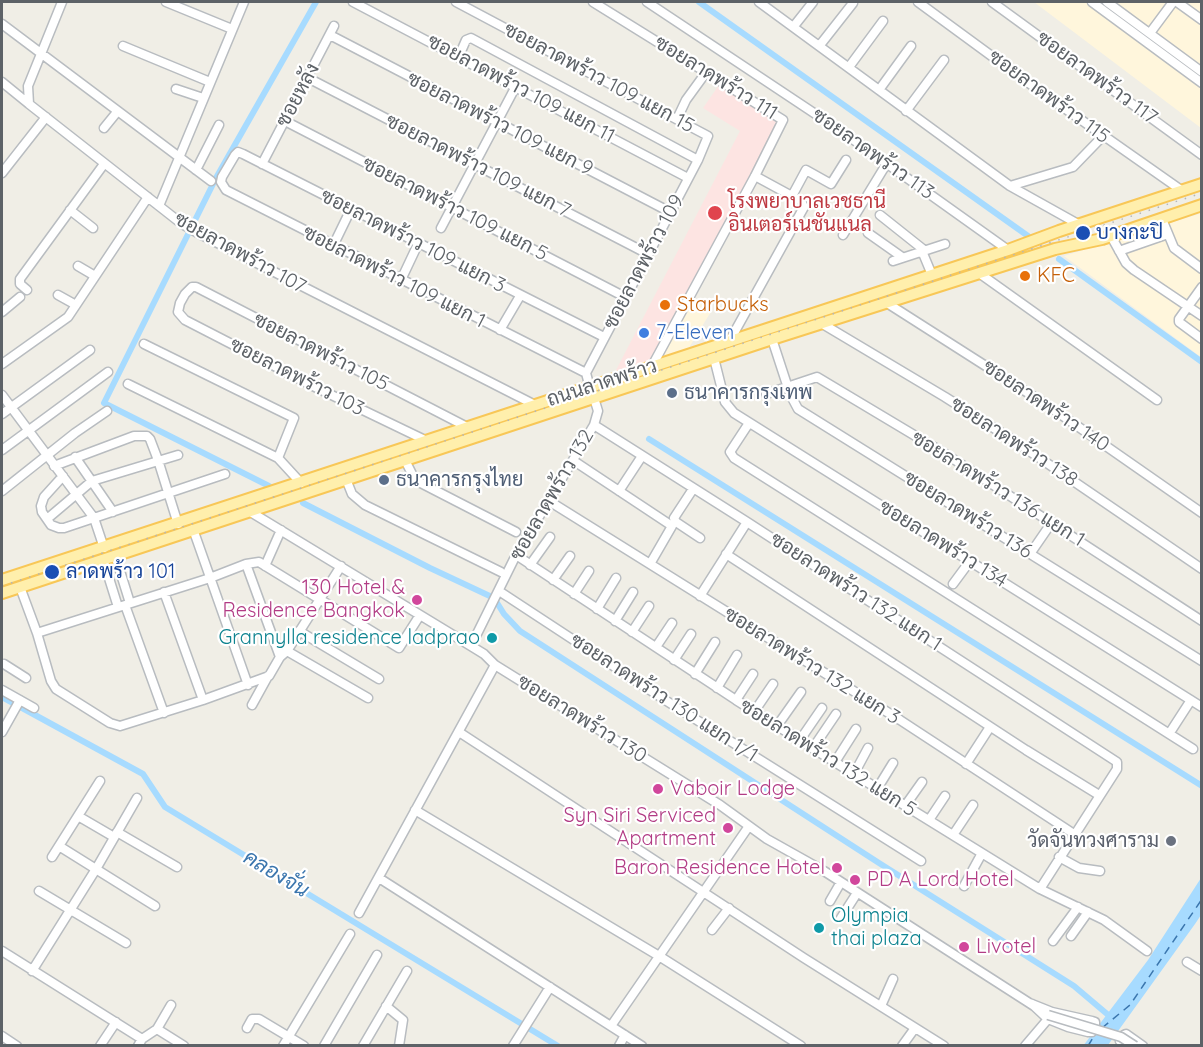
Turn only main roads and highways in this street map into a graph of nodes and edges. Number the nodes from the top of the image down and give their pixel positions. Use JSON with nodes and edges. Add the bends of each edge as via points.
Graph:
{"nodes":[{"id":1,"x":1202,"y":184,"type":"edge"},
{"id":2,"x":1202,"y":189,"type":"edge"},
{"id":3,"x":1202,"y":199,"type":"edge"},
{"id":4,"x":1202,"y":206,"type":"edge"},
{"id":5,"x":1156,"y":213,"type":"junction"},
{"id":6,"x":1014,"y":248,"type":"junction"},
{"id":7,"x":1055,"y":249,"type":"junction"},
{"id":8,"x":592,"y":393,"type":"junction"},
{"id":9,"x":429,"y":446,"type":"junction"},
{"id":10,"x":416,"y":450,"type":"junction"},
{"id":11,"x":104,"y":553,"type":"junction"},
{"id":12,"x":2,"y":580,"type":"edge"},
{"id":13,"x":2,"y":593,"type":"edge"}],
"edges":[{"from":1,"to":6,"type":"main road","name":"ถนนลาดพร้าว"},
{"from":2,"to":5,"type":"main road"},
{"from":3,"to":5,"type":"main road"},
{"from":4,"to":5,"type":"main road","name":"ถนนลาดพร้าว"},
{"from":5,"to":6,"type":"main road"},
{"from":5,"to":7,"type":"main road"},
{"from":5,"to":7,"type":"main road","name":"ถนนลาดพร้าว","via":[[1112,236]]},
{"from":6,"to":8,"type":"main road","name":"ถนนลาดพร้าว","via":[[651,368]]},
{"from":7,"to":8,"type":"main road","name":"ถนนลาดพร้าว"},
{"from":8,"to":9,"type":"main road","name":"ถนนลาดพร้าว"},
{"from":8,"to":9,"type":"main road","name":"ถนนลาดพร้าว","via":[[535,405],[467,427]]},
{"from":9,"to":10,"type":"main road","name":"ถนนลาดพร้าว"},
{"from":10,"to":11,"type":"main road","name":"ถนนลาดพร้าว","via":[[301,483]]},
{"from":10,"to":11,"type":"main road","name":"ถนนลาดพร้าว","via":[[405,460],[115,555]]},
{"from":11,"to":12,"type":"main road","name":"ถนนลาดพร้าว"},
{"from":11,"to":13,"type":"main road","name":"ถนนลาดพร้าว"}]}
